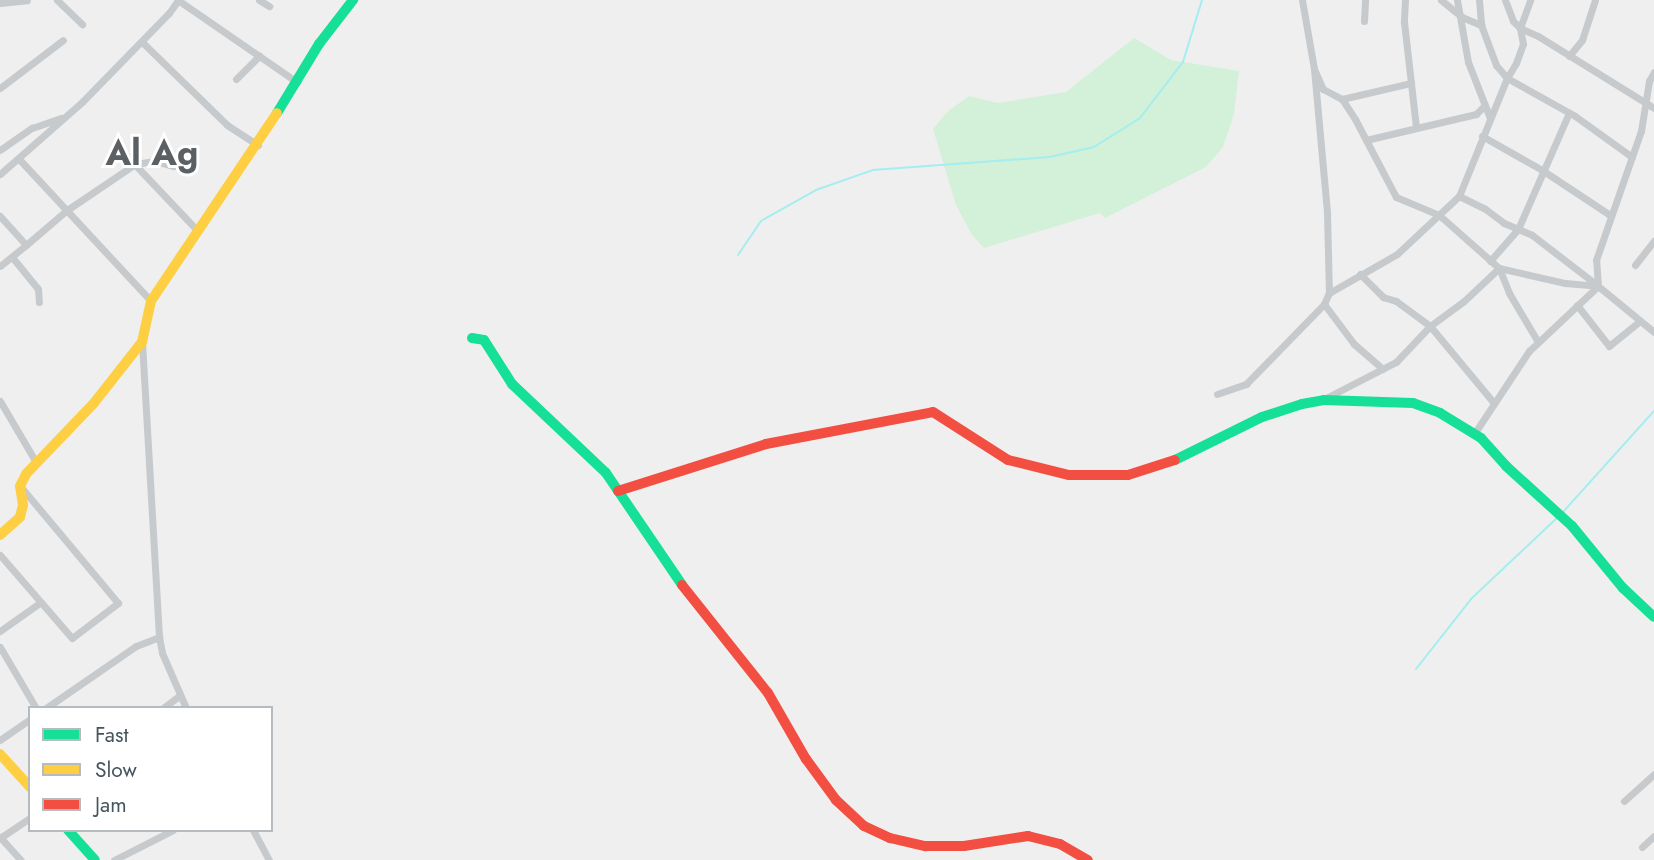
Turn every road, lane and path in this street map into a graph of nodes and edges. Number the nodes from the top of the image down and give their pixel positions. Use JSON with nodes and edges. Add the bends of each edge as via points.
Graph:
{"nodes":[{"id":1,"x":27,"y":0,"type":"edge"},
{"id":2,"x":57,"y":0,"type":"edge"},
{"id":3,"x":259,"y":0,"type":"edge"},
{"id":4,"x":353,"y":0,"type":"edge"},
{"id":5,"x":1301,"y":0,"type":"edge"},
{"id":6,"x":1365,"y":0,"type":"edge"},
{"id":7,"x":1405,"y":0,"type":"edge"},
{"id":8,"x":1441,"y":0,"type":"edge"},
{"id":9,"x":1457,"y":0,"type":"edge"},
{"id":10,"x":1479,"y":0,"type":"edge"},
{"id":11,"x":1505,"y":0,"type":"edge"},
{"id":12,"x":1530,"y":0,"type":"edge"},
{"id":13,"x":1595,"y":0,"type":"edge"},
{"id":14,"x":0,"y":3,"type":"edge"},
{"id":15,"x":270,"y":6,"type":"dead end"},
{"id":16,"x":1458,"y":13,"type":"junction"},
{"id":17,"x":1364,"y":21,"type":"dead end"},
{"id":18,"x":82,"y":24,"type":"dead end"},
{"id":19,"x":1481,"y":25,"type":"junction"},
{"id":20,"x":1520,"y":28,"type":"junction"},
{"id":21,"x":63,"y":40,"type":"dead end"},
{"id":22,"x":142,"y":42,"type":"junction"},
{"id":23,"x":259,"y":56,"type":"junction"},
{"id":24,"x":1569,"y":56,"type":"junction"},
{"id":25,"x":1314,"y":69,"type":"junction"},
{"id":26,"x":1654,"y":72,"type":"edge"},
{"id":27,"x":1507,"y":78,"type":"junction"},
{"id":28,"x":236,"y":79,"type":"dead end"},
{"id":29,"x":297,"y":82,"type":"junction"},
{"id":30,"x":1411,"y":83,"type":"junction"},
{"id":31,"x":0,"y":88,"type":"edge"},
{"id":32,"x":1342,"y":99,"type":"junction"},
{"id":33,"x":1646,"y":104,"type":"junction"},
{"id":34,"x":1484,"y":106,"type":"junction"},
{"id":35,"x":1654,"y":108,"type":"edge"},
{"id":36,"x":1569,"y":113,"type":"junction"},
{"id":37,"x":65,"y":117,"type":"junction"},
{"id":38,"x":1490,"y":118,"type":"junction"},
{"id":39,"x":1416,"y":127,"type":"junction"},
{"id":40,"x":1482,"y":136,"type":"junction"},
{"id":41,"x":1366,"y":141,"type":"junction"},
{"id":42,"x":258,"y":145,"type":"junction"},
{"id":43,"x":0,"y":150,"type":"edge"},
{"id":44,"x":122,"y":150,"type":"dead end"},
{"id":45,"x":1632,"y":157,"type":"junction"},
{"id":46,"x":19,"y":159,"type":"junction"},
{"id":47,"x":135,"y":164,"type":"junction"},
{"id":48,"x":173,"y":166,"type":"dead end"},
{"id":49,"x":1542,"y":170,"type":"junction"},
{"id":50,"x":0,"y":174,"type":"edge"},
{"id":51,"x":1459,"y":196,"type":"junction"},
{"id":52,"x":67,"y":210,"type":"junction"},
{"id":53,"x":1438,"y":215,"type":"junction"},
{"id":54,"x":1610,"y":215,"type":"junction"},
{"id":55,"x":0,"y":216,"type":"edge"},
{"id":56,"x":1518,"y":229,"type":"junction"},
{"id":57,"x":198,"y":231,"type":"junction"},
{"id":58,"x":1654,"y":241,"type":"edge"},
{"id":59,"x":26,"y":245,"type":"junction"},
{"id":60,"x":12,"y":257,"type":"junction"},
{"id":61,"x":1490,"y":261,"type":"junction"},
{"id":62,"x":1635,"y":265,"type":"dead end"},
{"id":63,"x":0,"y":266,"type":"edge"},
{"id":64,"x":1499,"y":268,"type":"junction"},
{"id":65,"x":1360,"y":275,"type":"junction"},
{"id":66,"x":1598,"y":286,"type":"junction"},
{"id":67,"x":1328,"y":293,"type":"junction"},
{"id":68,"x":151,"y":301,"type":"junction"},
{"id":69,"x":39,"y":302,"type":"dead end"},
{"id":70,"x":1324,"y":304,"type":"junction"},
{"id":71,"x":1577,"y":305,"type":"junction"},
{"id":72,"x":1640,"y":321,"type":"junction"},
{"id":73,"x":1430,"y":326,"type":"junction"},
{"id":74,"x":1654,"y":332,"type":"edge"},
{"id":75,"x":472,"y":338,"type":"dead end"},
{"id":76,"x":142,"y":342,"type":"junction"},
{"id":77,"x":1538,"y":342,"type":"junction"},
{"id":78,"x":1383,"y":369,"type":"junction"},
{"id":79,"x":1217,"y":394,"type":"dead end"},
{"id":80,"x":1324,"y":400,"type":"junction"},
{"id":81,"x":0,"y":401,"type":"edge"},
{"id":82,"x":1494,"y":403,"type":"junction"},
{"id":83,"x":1475,"y":434,"type":"junction"},
{"id":84,"x":36,"y":462,"type":"junction"},
{"id":85,"x":20,"y":486,"type":"junction"},
{"id":86,"x":618,"y":491,"type":"junction"},
{"id":87,"x":0,"y":535,"type":"edge"},
{"id":88,"x":0,"y":555,"type":"edge"},
{"id":89,"x":41,"y":602,"type":"junction"},
{"id":90,"x":1654,"y":617,"type":"edge"},
{"id":91,"x":0,"y":631,"type":"edge"},
{"id":92,"x":159,"y":637,"type":"junction"},
{"id":93,"x":1,"y":649,"type":"edge"},
{"id":94,"x":180,"y":695,"type":"junction"},
{"id":95,"x":35,"y":706,"type":"edge"},
{"id":96,"x":49,"y":706,"type":"edge"},
{"id":97,"x":166,"y":706,"type":"edge"},
{"id":98,"x":185,"y":706,"type":"edge"},
{"id":99,"x":28,"y":720,"type":"edge"},
{"id":100,"x":0,"y":740,"type":"edge"},
{"id":101,"x":0,"y":754,"type":"edge"},
{"id":102,"x":1653,"y":777,"type":"edge"},
{"id":103,"x":28,"y":785,"type":"edge"},
{"id":104,"x":1624,"y":801,"type":"dead end"},
{"id":105,"x":28,"y":819,"type":"edge"},
{"id":106,"x":70,"y":832,"type":"edge"},
{"id":107,"x":169,"y":832,"type":"edge"},
{"id":108,"x":254,"y":832,"type":"edge"},
{"id":109,"x":1654,"y":836,"type":"edge"},
{"id":110,"x":0,"y":838,"type":"edge"},
{"id":111,"x":1642,"y":847,"type":"dead end"},
{"id":112,"x":21,"y":860,"type":"edge"},
{"id":113,"x":95,"y":860,"type":"edge"},
{"id":114,"x":114,"y":860,"type":"edge"},
{"id":115,"x":269,"y":860,"type":"edge"},
{"id":116,"x":1088,"y":860,"type":"edge"}],
"edges":[{"from":1,"to":14,"type":"street"},
{"from":2,"to":18,"type":"street"},
{"from":3,"to":15,"type":"street"},
{"from":4,"to":29,"type":"street"},
{"from":5,"to":25,"type":"street"},
{"from":6,"to":17,"type":"street"},
{"from":7,"to":30,"type":"street"},
{"from":8,"to":16,"type":"street"},
{"from":9,"to":16,"type":"street"},
{"from":10,"to":19,"type":"street"},
{"from":11,"to":20,"type":"street"},
{"from":12,"to":20,"type":"street"},
{"from":13,"to":24,"type":"street","via":[[1582,40]]},
{"from":16,"to":19,"type":"street"},
{"from":16,"to":34,"type":"street","via":[[1468,62]]},
{"from":19,"to":27,"type":"street","via":[[1496,65]]},
{"from":20,"to":24,"type":"street"},
{"from":20,"to":27,"type":"street","via":[[1523,44]]},
{"from":21,"to":31,"type":"street"},
{"from":22,"to":23,"type":"street","via":[[178,0]]},
{"from":22,"to":37,"type":"street"},
{"from":22,"to":42,"type":"street","via":[[227,125]]},
{"from":23,"to":28,"type":"street"},
{"from":23,"to":29,"type":"street"},
{"from":24,"to":33,"type":"street"},
{"from":25,"to":32,"type":"street","via":[[1323,89]]},
{"from":25,"to":67,"type":"street"},
{"from":26,"to":33,"type":"street"},
{"from":27,"to":36,"type":"street"},
{"from":27,"to":38,"type":"street"},
{"from":29,"to":42,"type":"street"},
{"from":30,"to":32,"type":"street"},
{"from":30,"to":39,"type":"street"},
{"from":32,"to":41,"type":"street"},
{"from":33,"to":35,"type":"street"},
{"from":33,"to":45,"type":"street"},
{"from":34,"to":38,"type":"street"},
{"from":34,"to":39,"type":"street","via":[[1476,114]]},
{"from":36,"to":45,"type":"street"},
{"from":36,"to":49,"type":"street"},
{"from":37,"to":43,"type":"street","via":[[32,128]]},
{"from":37,"to":46,"type":"street"},
{"from":38,"to":40,"type":"street"},
{"from":39,"to":41,"type":"street"},
{"from":40,"to":49,"type":"street"},
{"from":40,"to":51,"type":"street"},
{"from":41,"to":53,"type":"street","via":[[1396,198]]},
{"from":42,"to":57,"type":"street"},
{"from":44,"to":47,"type":"street"},
{"from":45,"to":54,"type":"street"},
{"from":46,"to":50,"type":"street"},
{"from":46,"to":52,"type":"street"},
{"from":47,"to":48,"type":"street","via":[[155,161]]},
{"from":47,"to":52,"type":"street"},
{"from":47,"to":57,"type":"street"},
{"from":49,"to":54,"type":"street"},
{"from":49,"to":56,"type":"street"},
{"from":51,"to":53,"type":"street"},
{"from":51,"to":56,"type":"street"},
{"from":52,"to":59,"type":"street"},
{"from":52,"to":68,"type":"street"},
{"from":53,"to":61,"type":"street"},
{"from":53,"to":65,"type":"street","via":[[1397,254]]},
{"from":54,"to":66,"type":"street","via":[[1596,260]]},
{"from":55,"to":59,"type":"street"},
{"from":56,"to":61,"type":"street"},
{"from":56,"to":66,"type":"street","via":[[1563,256]]},
{"from":57,"to":68,"type":"street"},
{"from":58,"to":62,"type":"street"},
{"from":59,"to":60,"type":"street"},
{"from":60,"to":63,"type":"street"},
{"from":60,"to":69,"type":"street","via":[[38,289]]},
{"from":61,"to":64,"type":"street"},
{"from":64,"to":66,"type":"street"},
{"from":64,"to":73,"type":"street"},
{"from":64,"to":77,"type":"street"},
{"from":65,"to":67,"type":"street"},
{"from":65,"to":73,"type":"street","via":[[1383,297]]},
{"from":66,"to":71,"type":"street"},
{"from":66,"to":72,"type":"street"},
{"from":67,"to":70,"type":"street"},
{"from":68,"to":76,"type":"street"},
{"from":70,"to":78,"type":"street","via":[[1354,344]]},
{"from":70,"to":79,"type":"street","via":[[1246,384]]},
{"from":71,"to":72,"type":"street","via":[[1609,346]]},
{"from":71,"to":77,"type":"street"},
{"from":72,"to":74,"type":"street"},
{"from":73,"to":78,"type":"street","via":[[1396,362]]},
{"from":73,"to":82,"type":"street"},
{"from":75,"to":86,"type":"street","via":[[484,340],[512,384],[579,445]]},
{"from":76,"to":84,"type":"street","via":[[94,403]]},
{"from":76,"to":92,"type":"street"},
{"from":77,"to":82,"type":"street"},
{"from":78,"to":80,"type":"street"},
{"from":80,"to":83,"type":"street","via":[[1413,403]]},
{"from":80,"to":86,"type":"street","via":[[1262,417],[1161,467],[1128,475],[1069,475],[1007,460],[933,412],[766,444]]},
{"from":81,"to":84,"type":"street"},
{"from":82,"to":83,"type":"street"},
{"from":83,"to":90,"type":"street","via":[[1572,526]]},
{"from":84,"to":85,"type":"street"},
{"from":85,"to":87,"type":"street","via":[[20,517]]},
{"from":85,"to":89,"type":"street","via":[[118,603],[72,638]]},
{"from":86,"to":116,"type":"street","via":[[688,594],[768,692],[806,760],[836,800],[864,826],[926,846],[964,846],[1028,836],[1060,844]]},
{"from":88,"to":89,"type":"street"},
{"from":89,"to":91,"type":"street"},
{"from":92,"to":94,"type":"street"},
{"from":92,"to":96,"type":"street","via":[[136,646]]},
{"from":93,"to":95,"type":"street"},
{"from":94,"to":97,"type":"street"},
{"from":94,"to":98,"type":"street"},
{"from":99,"to":100,"type":"street"},
{"from":101,"to":103,"type":"street"},
{"from":102,"to":104,"type":"street"},
{"from":105,"to":110,"type":"street"},
{"from":106,"to":113,"type":"street"},
{"from":107,"to":114,"type":"street"},
{"from":108,"to":115,"type":"street"},
{"from":109,"to":111,"type":"street"},
{"from":110,"to":112,"type":"street"}]}
